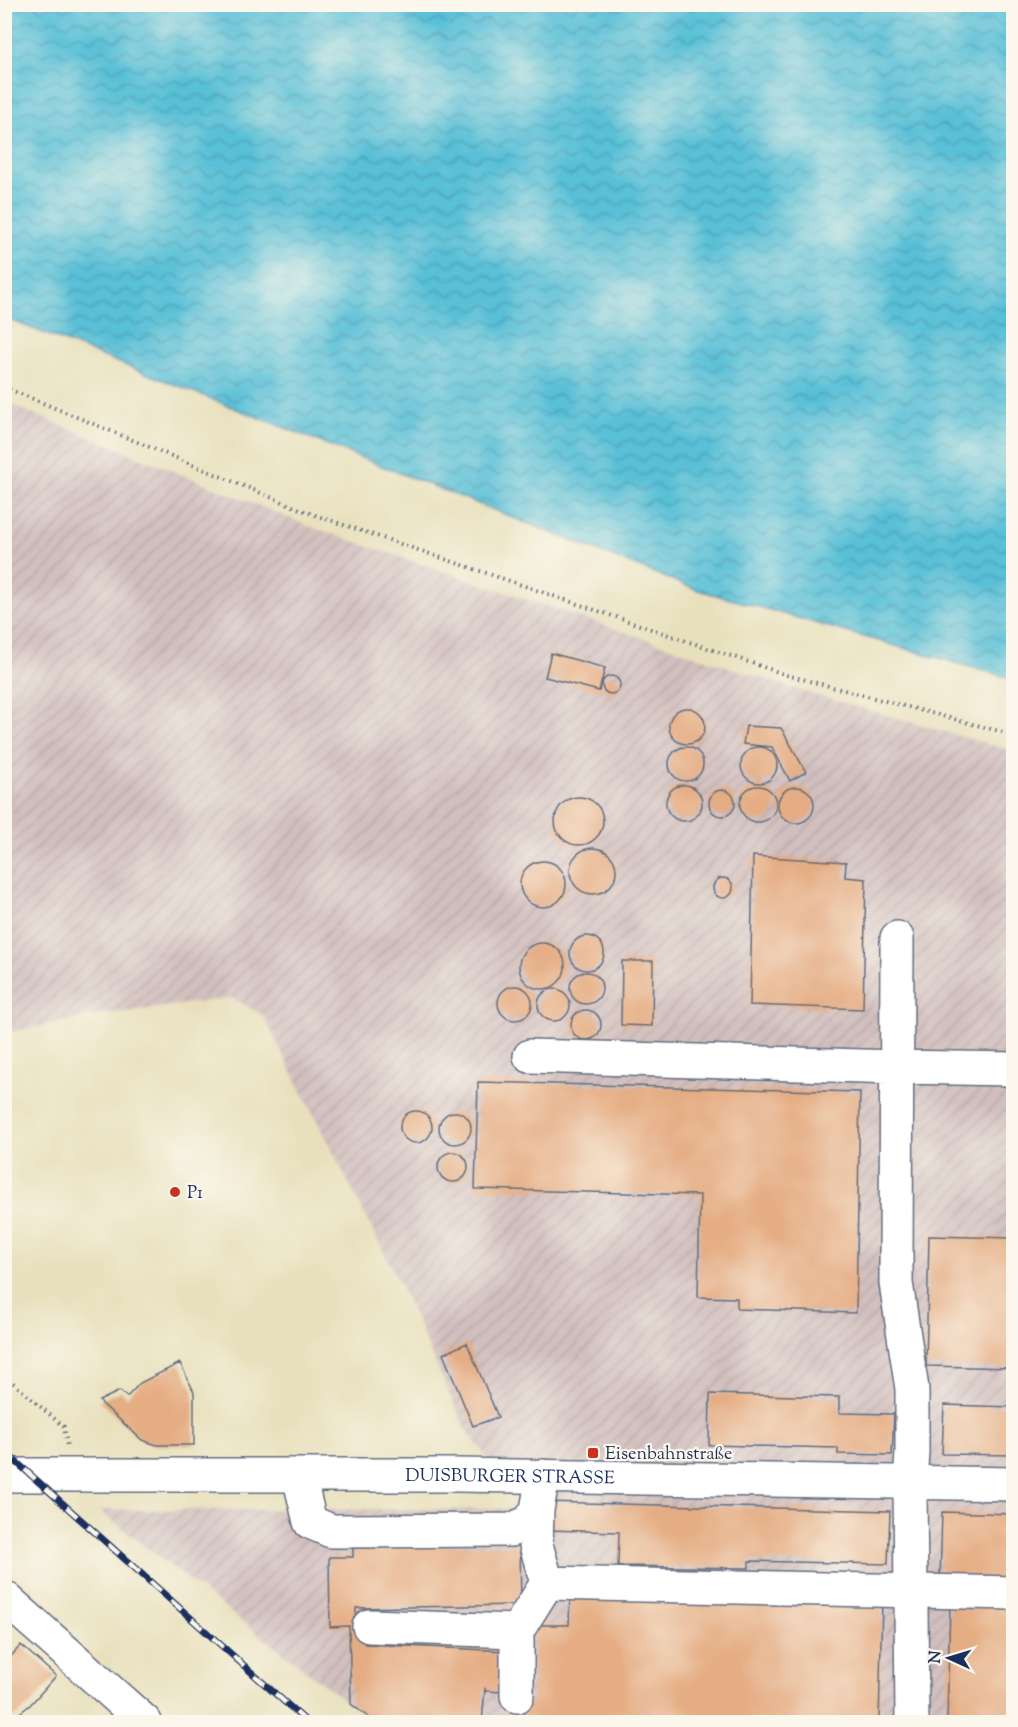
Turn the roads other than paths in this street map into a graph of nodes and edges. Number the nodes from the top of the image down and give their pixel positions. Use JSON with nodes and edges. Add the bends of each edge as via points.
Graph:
{"nodes":[{"id":1,"x":897,"y":938,"type":"dead end"},
{"id":2,"x":530,"y":1056,"type":"dead end"},
{"id":3,"x":896,"y":1067,"type":"junction"},
{"id":4,"x":1014,"y":1069,"type":"edge"},
{"id":5,"x":4,"y":1475,"type":"edge"},
{"id":6,"x":299,"y":1476,"type":"junction"},
{"id":7,"x":543,"y":1476,"type":"junction"},
{"id":8,"x":910,"y":1482,"type":"junction"},
{"id":9,"x":1014,"y":1484,"type":"edge"},
{"id":10,"x":537,"y":1510,"type":"junction"},
{"id":11,"x":547,"y":1583,"type":"junction"},
{"id":12,"x":911,"y":1591,"type":"junction"},
{"id":13,"x":1014,"y":1593,"type":"edge"},
{"id":14,"x":4,"y":1597,"type":"edge"},
{"id":15,"x":369,"y":1626,"type":"dead end"},
{"id":16,"x":517,"y":1631,"type":"junction"},
{"id":17,"x":516,"y":1696,"type":"dead end"},
{"id":18,"x":145,"y":1722,"type":"edge"},
{"id":19,"x":912,"y":1722,"type":"edge"}],
"edges":[{"from":1,"to":3,"type":"main road"},
{"from":2,"to":3,"type":"main road"},
{"from":3,"to":4,"type":"main road"},
{"from":3,"to":8,"type":"main road","via":[[896,1283],[912,1389]]},
{"from":5,"to":6,"type":"main road","name":"DUISBURGER STRASSE"},
{"from":6,"to":7,"type":"main road","name":"DUISBURGER STRASSE"},
{"from":6,"to":10,"type":"main road","via":[[310,1522],[331,1531],[511,1530],[529,1522]]},
{"from":7,"to":8,"type":"main road","name":"DUISBURGER STRASSE"},
{"from":7,"to":10,"type":"main road"},
{"from":8,"to":9,"type":"main road","name":"DUISBURGER STRASSE"},
{"from":8,"to":12,"type":"main road"},
{"from":10,"to":11,"type":"main road","via":[[536,1545]]},
{"from":11,"to":12,"type":"main road"},
{"from":11,"to":16,"type":"main road"},
{"from":12,"to":13,"type":"main road"},
{"from":12,"to":19,"type":"main road"},
{"from":14,"to":18,"type":"main road"},
{"from":15,"to":16,"type":"main road"},
{"from":16,"to":17,"type":"main road"}]}
